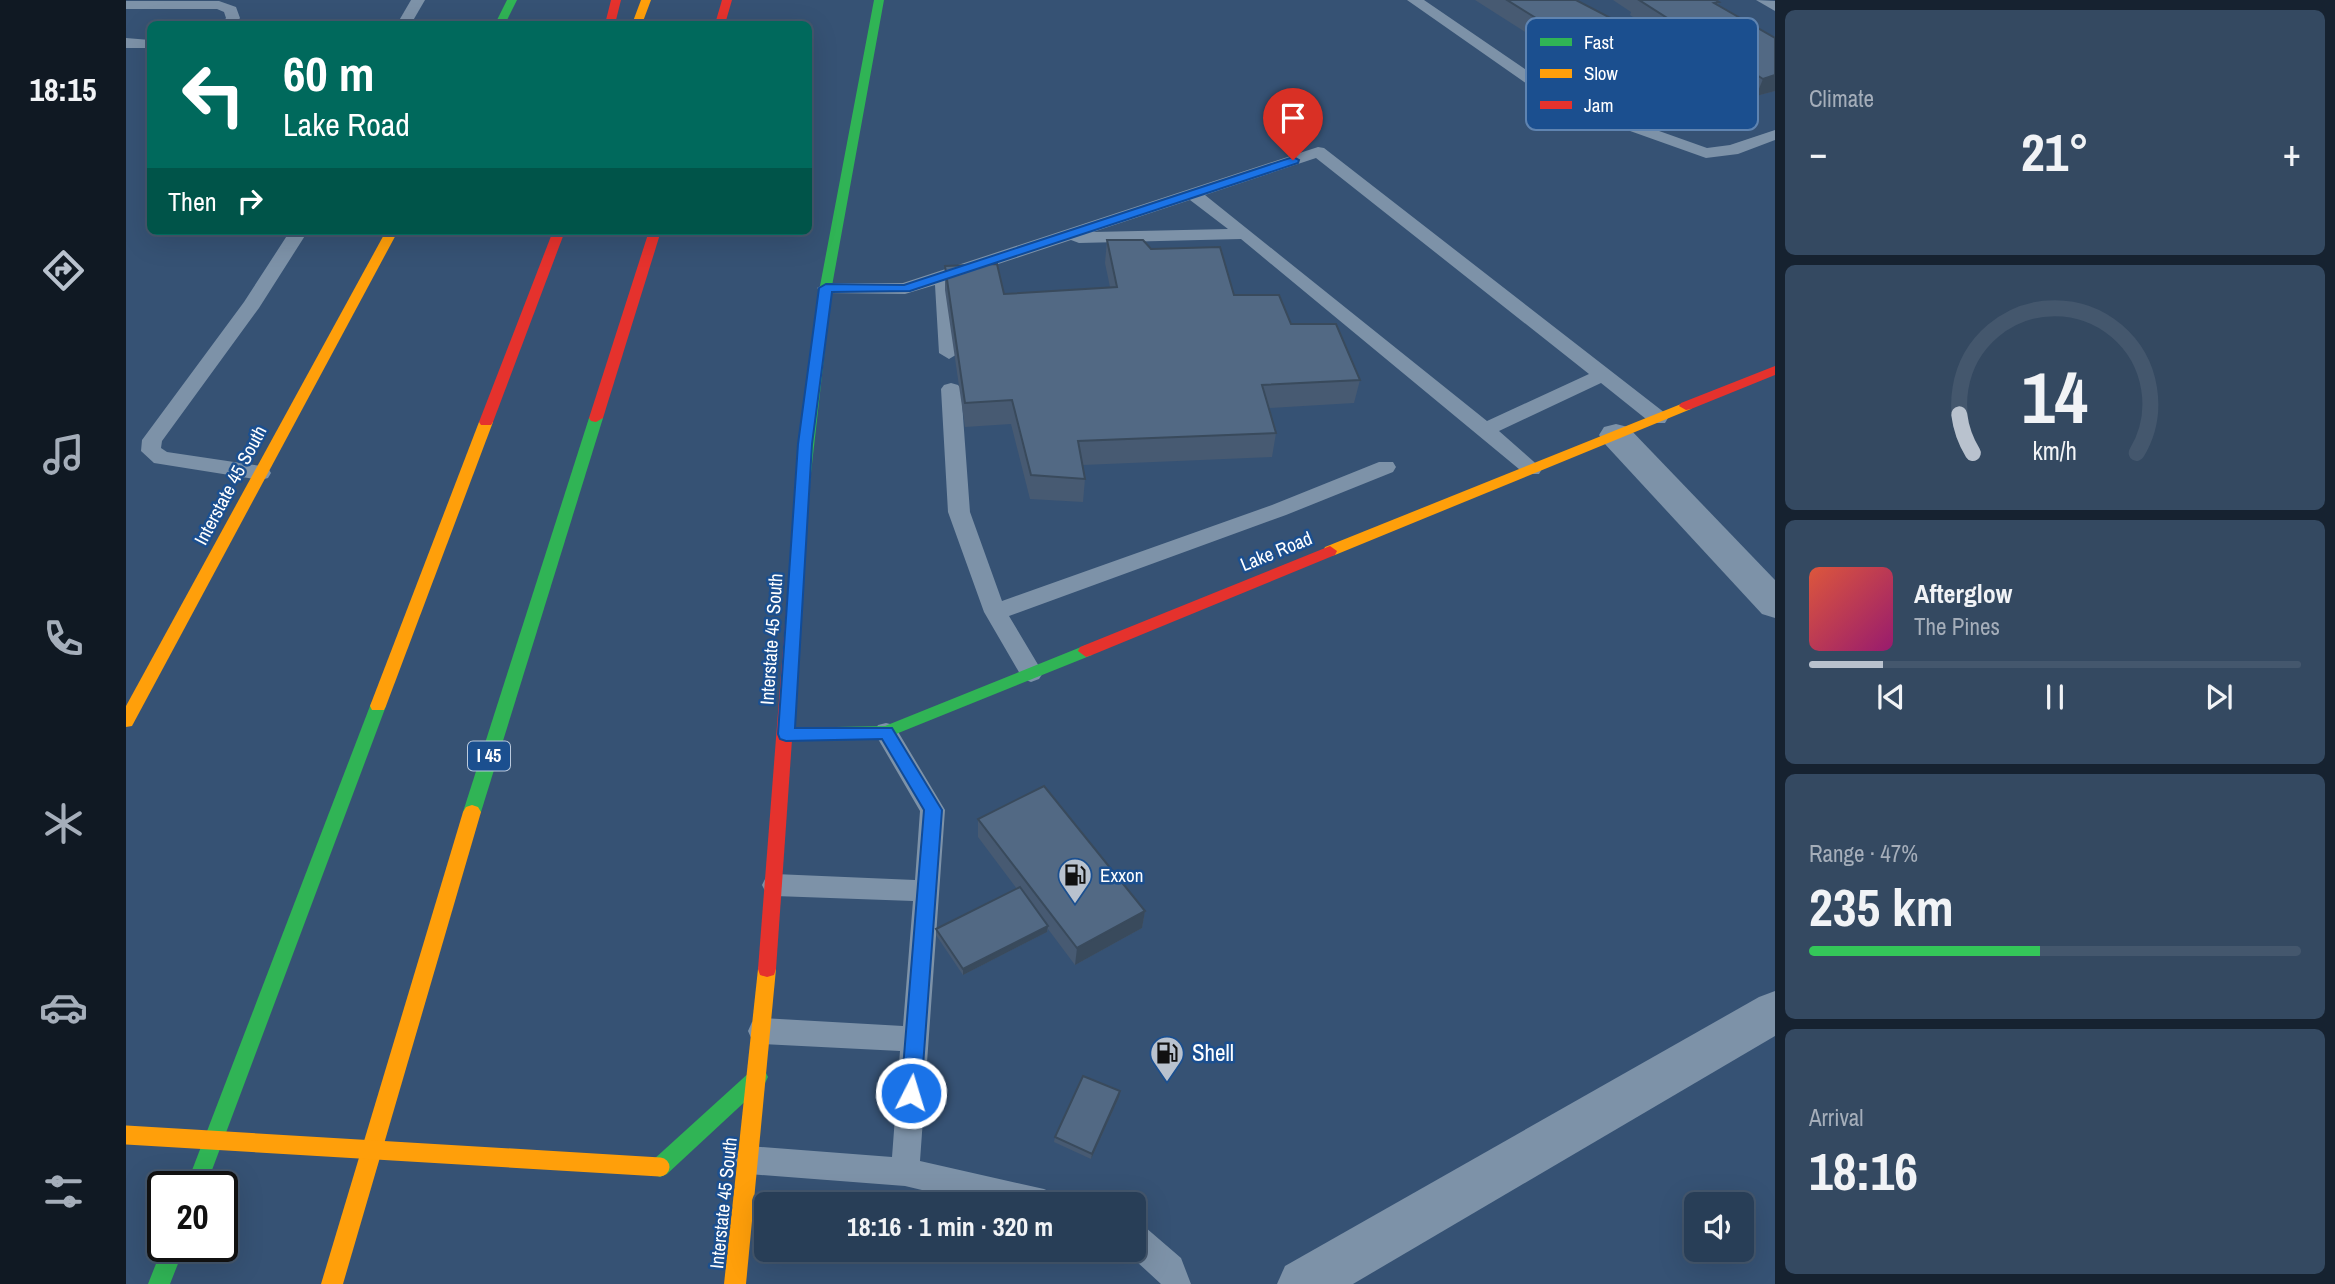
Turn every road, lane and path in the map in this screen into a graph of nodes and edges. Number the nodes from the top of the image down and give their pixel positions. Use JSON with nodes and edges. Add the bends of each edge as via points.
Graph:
{"nodes":[{"id":1,"x":418,"y":0,"type":"edge"},
{"id":2,"x":512,"y":0,"type":"edge"},
{"id":3,"x":616,"y":0,"type":"edge"},
{"id":4,"x":646,"y":0,"type":"edge"},
{"id":5,"x":727,"y":0,"type":"edge"},
{"id":6,"x":880,"y":0,"type":"edge"},
{"id":7,"x":1414,"y":0,"type":"edge"},
{"id":8,"x":1763,"y":0,"type":"edge"},
{"id":9,"x":126,"y":5,"type":"edge"},
{"id":10,"x":1775,"y":8,"type":"edge"},
{"id":11,"x":231,"y":21,"type":"edge"},
{"id":12,"x":406,"y":21,"type":"edge"},
{"id":13,"x":502,"y":21,"type":"edge"},
{"id":14,"x":611,"y":21,"type":"edge"},
{"id":15,"x":638,"y":21,"type":"edge"},
{"id":16,"x":721,"y":21,"type":"edge"},
{"id":17,"x":126,"y":43,"type":"edge"},
{"id":18,"x":147,"y":44,"type":"edge"},
{"id":19,"x":1526,"y":77,"type":"edge"},
{"id":20,"x":1642,"y":130,"type":"edge"},
{"id":21,"x":1775,"y":135,"type":"edge"},
{"id":22,"x":1193,"y":194,"type":"junction"},
{"id":23,"x":1245,"y":234,"type":"junction"},
{"id":24,"x":296,"y":235,"type":"edge"},
{"id":25,"x":390,"y":235,"type":"edge"},
{"id":26,"x":540,"y":235,"type":"edge"},
{"id":27,"x":558,"y":235,"type":"edge"},
{"id":28,"x":654,"y":235,"type":"edge"},
{"id":29,"x":1055,"y":239,"type":"junction"},
{"id":30,"x":944,"y":276,"type":"junction"},
{"id":31,"x":826,"y":288,"type":"junction"},
{"id":32,"x":519,"y":291,"type":"dead end"},
{"id":33,"x":505,"y":327,"type":"dead end"},
{"id":34,"x":948,"y":354,"type":"dead end"},
{"id":35,"x":1775,"y":370,"type":"edge"},
{"id":36,"x":1603,"y":375,"type":"junction"},
{"id":37,"x":951,"y":390,"type":"dead end"},
{"id":38,"x":1658,"y":418,"type":"junction"},
{"id":39,"x":1485,"y":430,"type":"junction"},
{"id":40,"x":1616,"y":435,"type":"junction"},
{"id":41,"x":1386,"y":467,"type":"dead end"},
{"id":42,"x":1532,"y":469,"type":"junction"},
{"id":43,"x":261,"y":473,"type":"junction"},
{"id":44,"x":422,"y":597,"type":"junction"},
{"id":45,"x":1775,"y":604,"type":"edge"},
{"id":46,"x":995,"y":612,"type":"junction"},
{"id":47,"x":1031,"y":673,"type":"junction"},
{"id":48,"x":126,"y":721,"type":"edge"},
{"id":49,"x":886,"y":732,"type":"junction"},
{"id":50,"x":786,"y":734,"type":"junction"},
{"id":51,"x":775,"y":885,"type":"junction"},
{"id":52,"x":926,"y":891,"type":"junction"},
{"id":53,"x":1775,"y":1012,"type":"edge"},
{"id":54,"x":762,"y":1031,"type":"junction"},
{"id":55,"x":915,"y":1040,"type":"junction"},
{"id":56,"x":758,"y":1077,"type":"junction"},
{"id":57,"x":126,"y":1135,"type":"edge"},
{"id":58,"x":748,"y":1160,"type":"junction"},
{"id":59,"x":202,"y":1171,"type":"edge"},
{"id":60,"x":905,"y":1172,"type":"junction"},
{"id":61,"x":992,"y":1192,"type":"edge"},
{"id":62,"x":1146,"y":1248,"type":"edge"},
{"id":63,"x":168,"y":1262,"type":"edge"},
{"id":64,"x":159,"y":1284,"type":"edge"},
{"id":65,"x":332,"y":1284,"type":"edge"},
{"id":66,"x":735,"y":1284,"type":"edge"},
{"id":67,"x":1176,"y":1284,"type":"edge"},
{"id":68,"x":1303,"y":1284,"type":"edge"}],
"edges":[{"from":1,"to":12,"type":"lane"},
{"from":2,"to":13,"type":"main road"},
{"from":3,"to":14,"type":"main road"},
{"from":4,"to":15,"type":"main road"},
{"from":5,"to":16,"type":"main road"},
{"from":6,"to":31,"type":"main road","name":"Interstate 45 South"},
{"from":7,"to":19,"type":"lane"},
{"from":8,"to":10,"type":"lane"},
{"from":9,"to":11,"type":"lane","via":[[219,5],[231,10]]},
{"from":17,"to":18,"type":"lane"},
{"from":20,"to":21,"type":"lane","via":[[1706,153],[1732,150]]},
{"from":22,"to":23,"type":"lane"},
{"from":22,"to":29,"type":"lane"},
{"from":22,"to":36,"type":"lane","via":[[1318,152]]},
{"from":23,"to":29,"type":"lane"},
{"from":23,"to":39,"type":"lane"},
{"from":24,"to":43,"type":"lane","via":[[152,440],[151,451],[161,458]]},
{"from":25,"to":43,"type":"main road","name":"Interstate 45 South"},
{"from":26,"to":32,"type":"main road"},
{"from":27,"to":44,"type":"main road"},
{"from":28,"to":65,"type":"main road","number":"I 45","via":[[459,852]]},
{"from":29,"to":30,"type":"lane"},
{"from":30,"to":31,"type":"lane","via":[[905,289]]},
{"from":30,"to":34,"type":"lane"},
{"from":31,"to":50,"type":"main road","name":"Interstate 45 South","via":[[805,444]]},
{"from":33,"to":44,"type":"main road"},
{"from":35,"to":38,"type":"main road","name":"Lake Road"},
{"from":36,"to":38,"type":"lane"},
{"from":36,"to":39,"type":"lane"},
{"from":37,"to":46,"type":"lane","via":[[959,512]]},
{"from":38,"to":40,"type":"main road","name":"Lake Road"},
{"from":39,"to":42,"type":"lane"},
{"from":40,"to":42,"type":"main road","name":"Lake Road"},
{"from":40,"to":45,"type":"street"},
{"from":41,"to":46,"type":"lane"},
{"from":42,"to":47,"type":"main road","name":"Lake Road"},
{"from":43,"to":48,"type":"main road","name":"Interstate 45 South"},
{"from":44,"to":59,"type":"main road"},
{"from":46,"to":47,"type":"lane"},
{"from":47,"to":49,"type":"main road","name":"Lake Road"},
{"from":49,"to":50,"type":"main road","name":"Lake Road"},
{"from":49,"to":52,"type":"lane","via":[[933,810]]},
{"from":50,"to":51,"type":"main road","name":"Interstate 45 South"},
{"from":51,"to":52,"type":"lane"},
{"from":51,"to":54,"type":"main road","name":"Interstate 45 South"},
{"from":52,"to":55,"type":"lane"},
{"from":53,"to":68,"type":"street"},
{"from":54,"to":55,"type":"lane"},
{"from":54,"to":56,"type":"main road","name":"Interstate 45 South"},
{"from":55,"to":60,"type":"lane"},
{"from":56,"to":57,"type":"main road","bridge":true,"via":[[660,1167]]},
{"from":56,"to":58,"type":"main road","name":"Interstate 45 South"},
{"from":58,"to":60,"type":"lane"},
{"from":58,"to":66,"type":"main road","name":"Interstate 45 South"},
{"from":60,"to":61,"type":"lane"},
{"from":62,"to":67,"type":"lane","via":[[1170,1269]]},
{"from":63,"to":64,"type":"main road"}]}
